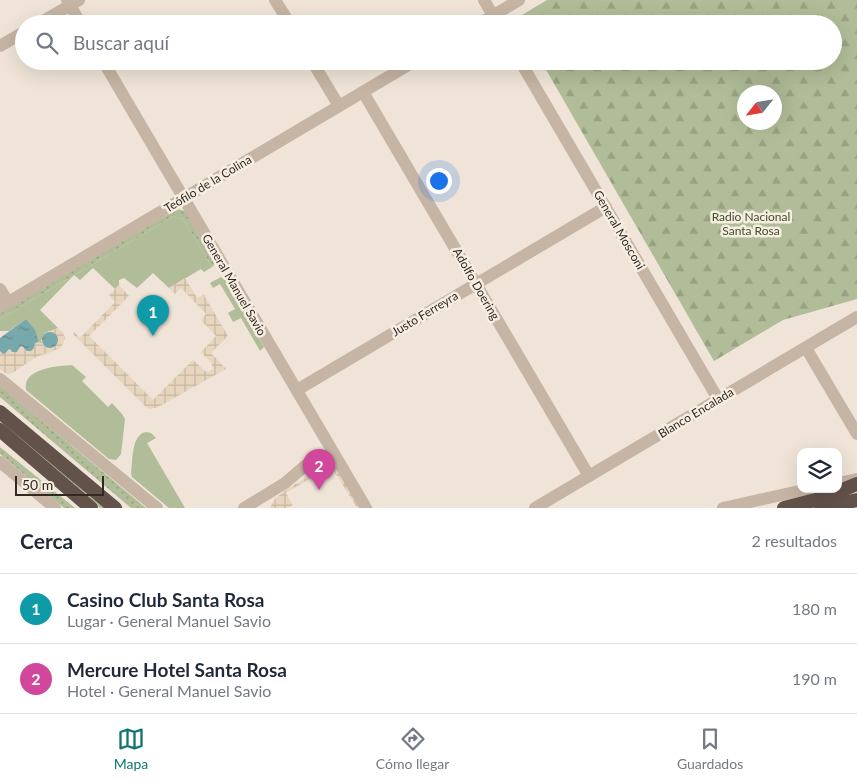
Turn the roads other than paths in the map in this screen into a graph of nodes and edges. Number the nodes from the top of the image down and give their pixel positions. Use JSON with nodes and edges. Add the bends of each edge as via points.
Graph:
{"nodes":[{"id":1,"x":276,"y":0,"type":"edge"},
{"id":2,"x":484,"y":0,"type":"edge"},
{"id":3,"x":519,"y":0,"type":"edge"},
{"id":4,"x":72,"y":2,"type":"edge"},
{"id":5,"x":52,"y":15,"type":"edge"},
{"id":6,"x":77,"y":15,"type":"edge"},
{"id":7,"x":285,"y":15,"type":"edge"},
{"id":8,"x":493,"y":15,"type":"edge"},
{"id":9,"x":502,"y":15,"type":"edge"},
{"id":10,"x":15,"y":37,"type":"edge"},
{"id":11,"x":0,"y":46,"type":"edge"},
{"id":12,"x":108,"y":70,"type":"edge"},
{"id":13,"x":317,"y":70,"type":"edge"},
{"id":14,"x":400,"y":70,"type":"edge"},
{"id":15,"x":525,"y":70,"type":"edge"},
{"id":16,"x":364,"y":92,"type":"junction"},
{"id":17,"x":339,"y":106,"type":"junction"},
{"id":18,"x":184,"y":198,"type":"junction"},
{"id":19,"x":606,"y":207,"type":"junction"},
{"id":20,"x":476,"y":284,"type":"junction"},
{"id":21,"x":0,"y":289,"type":"edge"},
{"id":22,"x":4,"y":304,"type":"edge"},
{"id":23,"x":857,"y":317,"type":"edge"},
{"id":24,"x":806,"y":348,"type":"junction"},
{"id":25,"x":0,"y":379,"type":"edge"},
{"id":26,"x":296,"y":390,"type":"junction"},
{"id":27,"x":718,"y":400,"type":"junction"},
{"id":28,"x":0,"y":412,"type":"edge"},
{"id":29,"x":0,"y":430,"type":"edge"},
{"id":30,"x":857,"y":434,"type":"edge"},
{"id":31,"x":0,"y":443,"type":"edge"},
{"id":32,"x":334,"y":454,"type":"junction"},
{"id":33,"x":0,"y":462,"type":"edge"},
{"id":34,"x":589,"y":476,"type":"junction"},
{"id":35,"x":857,"y":479,"type":"edge"},
{"id":36,"x":842,"y":482,"type":"edge"},
{"id":37,"x":857,"y":484,"type":"edge"},
{"id":38,"x":797,"y":491,"type":"edge"},
{"id":39,"x":857,"y":500,"type":"edge"},
{"id":40,"x":263,"y":503,"type":"edge"},
{"id":41,"x":55,"y":508,"type":"edge"},
{"id":42,"x":84,"y":508,"type":"edge"},
{"id":43,"x":92,"y":508,"type":"edge"},
{"id":44,"x":115,"y":508,"type":"edge"},
{"id":45,"x":157,"y":508,"type":"edge"},
{"id":46,"x":244,"y":508,"type":"edge"},
{"id":47,"x":366,"y":508,"type":"edge"},
{"id":48,"x":534,"y":508,"type":"edge"},
{"id":49,"x":723,"y":508,"type":"edge"},
{"id":50,"x":784,"y":508,"type":"edge"},
{"id":51,"x":821,"y":508,"type":"edge"}],
"edges":[{"from":1,"to":7,"type":"street"},
{"from":2,"to":8,"type":"street"},
{"from":3,"to":9,"type":"street"},
{"from":4,"to":5,"type":"street"},
{"from":4,"to":6,"type":"street"},
{"from":10,"to":11,"type":"street"},
{"from":12,"to":18,"type":"street","name":"General Manuel Savio"},
{"from":13,"to":17,"type":"street"},
{"from":14,"to":16,"type":"street","name":"Teófilo de la Colina"},
{"from":15,"to":19,"type":"street","name":"General Mosconi"},
{"from":16,"to":17,"type":"street","name":"Teófilo de la Colina"},
{"from":16,"to":20,"type":"street","name":"Adolfo Doering"},
{"from":17,"to":18,"type":"street","name":"Teófilo de la Colina"},
{"from":18,"to":22,"type":"street","name":"Teófilo de la Colina"},
{"from":18,"to":26,"type":"street","name":"General Manuel Savio"},
{"from":19,"to":20,"type":"street","name":"Justo Ferreyra"},
{"from":19,"to":27,"type":"street","name":"General Mosconi"},
{"from":20,"to":26,"type":"street","name":"Justo Ferreyra"},
{"from":20,"to":34,"type":"street","name":"Adolfo Doering"},
{"from":21,"to":22,"type":"street"},
{"from":23,"to":24,"type":"street","name":"Blanco Encalada"},
{"from":24,"to":27,"type":"street","name":"Blanco Encalada"},
{"from":24,"to":30,"type":"street"},
{"from":25,"to":45,"type":"street"},
{"from":26,"to":32,"type":"street","name":"General Manuel Savio"},
{"from":27,"to":34,"type":"street","name":"Blanco Encalada"},
{"from":28,"to":44,"type":"highway"},
{"from":29,"to":43,"type":"highway"},
{"from":31,"to":42,"type":"highway","via":[[56,490]]},
{"from":32,"to":40,"type":"street","via":[[310,472],[285,483]]},
{"from":32,"to":47,"type":"street","name":"General Manuel Savio"},
{"from":33,"to":41,"type":"street"},
{"from":34,"to":48,"type":"street","name":"Blanco Encalada"},
{"from":35,"to":36,"type":"street"},
{"from":37,"to":50,"type":"highway","via":[[823,498]]},
{"from":38,"to":49,"type":"street"},
{"from":39,"to":51,"type":"highway"},
{"from":40,"to":46,"type":"street"}]}
